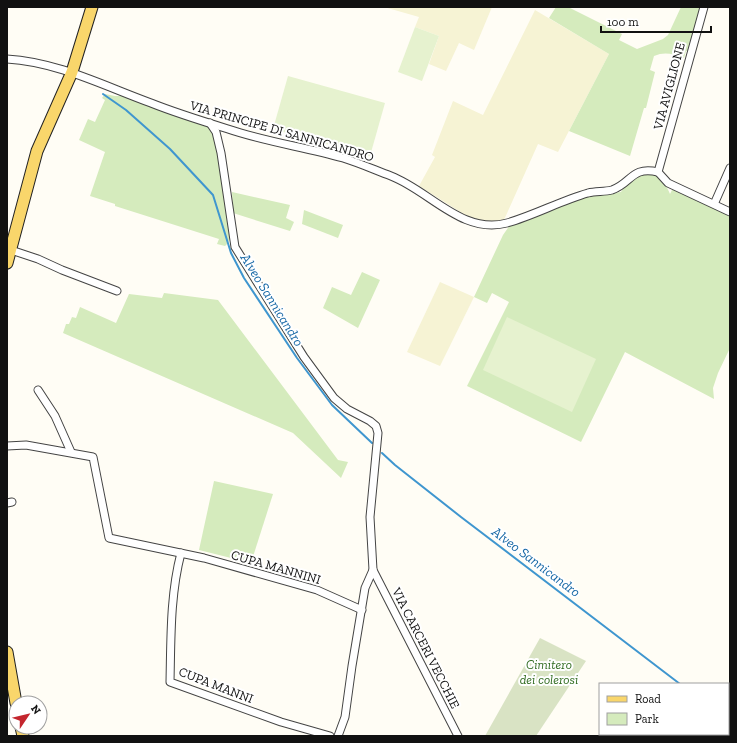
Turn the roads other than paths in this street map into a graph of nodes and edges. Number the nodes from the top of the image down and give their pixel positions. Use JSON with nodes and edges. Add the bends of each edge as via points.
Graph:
{"nodes":[{"id":1,"x":92,"y":7,"type":"edge"},
{"id":2,"x":704,"y":7,"type":"edge"},
{"id":3,"x":7,"y":59,"type":"edge"},
{"id":4,"x":72,"y":72,"type":"junction"},
{"id":5,"x":210,"y":123,"type":"junction"},
{"id":6,"x":730,"y":168,"type":"edge"},
{"id":7,"x":658,"y":172,"type":"junction"},
{"id":8,"x":715,"y":202,"type":"dead end"},
{"id":9,"x":730,"y":212,"type":"edge"},
{"id":10,"x":11,"y":250,"type":"junction"},
{"id":11,"x":7,"y":263,"type":"edge"},
{"id":12,"x":117,"y":291,"type":"dead end"},
{"id":13,"x":38,"y":390,"type":"dead end"},
{"id":14,"x":7,"y":446,"type":"edge"},
{"id":15,"x":71,"y":452,"type":"junction"},
{"id":16,"x":181,"y":553,"type":"junction"},
{"id":17,"x":373,"y":570,"type":"junction"},
{"id":18,"x":362,"y":610,"type":"junction"},
{"id":19,"x":7,"y":652,"type":"edge"},
{"id":20,"x":15,"y":695,"type":"edge"},
{"id":21,"x":330,"y":736,"type":"edge"},
{"id":22,"x":338,"y":736,"type":"edge"},
{"id":23,"x":458,"y":736,"type":"edge"}],
"edges":[{"from":1,"to":4,"type":"main road"},
{"from":2,"to":7,"type":"street","name":"VIA AVIGLIONE"},
{"from":3,"to":4,"type":"street","name":"VIA PRINCIPE DI SANNICANDRO","via":[[23,60]]},
{"from":4,"to":5,"type":"street","name":"VIA PRINCIPE DI SANNICANDRO"},
{"from":4,"to":10,"type":"main road","via":[[37,151]]},
{"from":5,"to":7,"type":"street","name":"VIA PRINCIPE DI SANNICANDRO","via":[[343,158],[386,174],[416,189],[461,219],[484,226],[498,226],[589,193],[612,190],[642,170]]},
{"from":5,"to":17,"type":"street","via":[[216,132],[221,153],[235,247],[304,357],[334,398],[376,426],[378,433],[370,517]]},
{"from":6,"to":8,"type":"street"},
{"from":7,"to":9,"type":"street","via":[[668,183]]},
{"from":10,"to":11,"type":"main road"},
{"from":10,"to":12,"type":"street"},
{"from":13,"to":15,"type":"street","via":[[55,416]]},
{"from":14,"to":15,"type":"street","via":[[26,445]]},
{"from":15,"to":16,"type":"street","name":"CUPA MANNINI","via":[[93,457],[110,538]]},
{"from":16,"to":18,"type":"street","name":"CUPA MANNINI","via":[[317,590]]},
{"from":16,"to":21,"type":"street","name":"CUPA MANNI","via":[[175,574],[172,601],[170,682],[281,722]]},
{"from":17,"to":18,"type":"street","via":[[365,588]]},
{"from":17,"to":23,"type":"street","name":"VIA CARCERI VECCHIE"},
{"from":18,"to":22,"type":"street","via":[[345,717]]},
{"from":19,"to":20,"type":"main road"}]}
